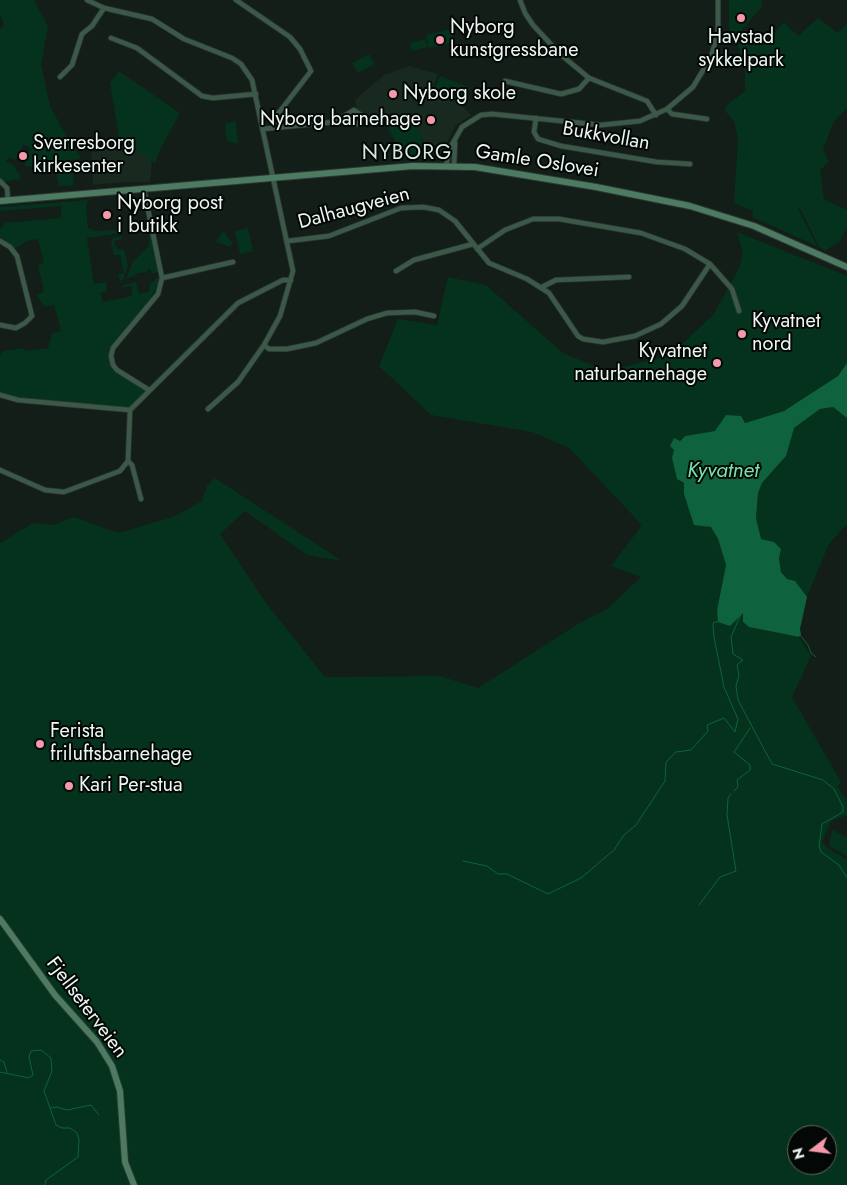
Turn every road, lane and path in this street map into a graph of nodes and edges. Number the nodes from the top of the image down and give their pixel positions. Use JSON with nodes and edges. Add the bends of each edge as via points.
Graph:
{"nodes":[{"id":1,"x":87,"y":0,"type":"edge"},
{"id":2,"x":236,"y":0,"type":"edge"},
{"id":3,"x":520,"y":0,"type":"edge"},
{"id":4,"x":718,"y":0,"type":"edge"},
{"id":5,"x":104,"y":8,"type":"junction"},
{"id":6,"x":111,"y":38,"type":"dead end"},
{"id":7,"x":60,"y":77,"type":"dead end"},
{"id":8,"x":589,"y":78,"type":"junction"},
{"id":9,"x":505,"y":81,"type":"dead end"},
{"id":10,"x":256,"y":94,"type":"junction"},
{"id":11,"x":667,"y":109,"type":"junction"},
{"id":12,"x":656,"y":115,"type":"junction"},
{"id":13,"x":536,"y":118,"type":"junction"},
{"id":14,"x":707,"y":119,"type":"dead end"},
{"id":15,"x":334,"y":122,"type":"junction"},
{"id":16,"x":274,"y":128,"type":"junction"},
{"id":17,"x":263,"y":129,"type":"junction"},
{"id":18,"x":690,"y":164,"type":"dead end"},
{"id":19,"x":450,"y":166,"type":"junction"},
{"id":20,"x":274,"y":178,"type":"junction"},
{"id":21,"x":0,"y":181,"type":"edge"},
{"id":22,"x":144,"y":190,"type":"junction"},
{"id":23,"x":8,"y":200,"type":"junction"},
{"id":24,"x":0,"y":201,"type":"edge"},
{"id":25,"x":0,"y":241,"type":"edge"},
{"id":26,"x":288,"y":242,"type":"junction"},
{"id":27,"x":473,"y":244,"type":"junction"},
{"id":28,"x":477,"y":249,"type":"junction"},
{"id":29,"x":233,"y":262,"type":"dead end"},
{"id":30,"x":710,"y":264,"type":"junction"},
{"id":31,"x":847,"y":267,"type":"edge"},
{"id":32,"x":396,"y":271,"type":"dead end"},
{"id":33,"x":629,"y":277,"type":"dead end"},
{"id":34,"x":162,"y":278,"type":"junction"},
{"id":35,"x":291,"y":280,"type":"junction"},
{"id":36,"x":542,"y":287,"type":"junction"},
{"id":37,"x":740,"y":311,"type":"dead end"},
{"id":38,"x":434,"y":316,"type":"dead end"},
{"id":39,"x":0,"y":325,"type":"edge"},
{"id":40,"x":264,"y":344,"type":"junction"},
{"id":41,"x":149,"y":390,"type":"junction"},
{"id":42,"x":0,"y":395,"type":"edge"},
{"id":43,"x":208,"y":409,"type":"dead end"},
{"id":44,"x":130,"y":410,"type":"junction"},
{"id":45,"x":128,"y":461,"type":"junction"},
{"id":46,"x":0,"y":470,"type":"edge"},
{"id":47,"x":141,"y":499,"type":"dead end"},
{"id":48,"x":0,"y":918,"type":"edge"},
{"id":49,"x":134,"y":1185,"type":"edge"}],
"edges":[{"from":1,"to":5,"type":"street"},
{"from":2,"to":16,"type":"street","via":[[290,37],[311,71],[274,119]]},
{"from":3,"to":8,"type":"street","via":[[532,25]]},
{"from":4,"to":11,"type":"street","via":[[718,32],[712,56],[693,88]]},
{"from":5,"to":7,"type":"street","via":[[82,34],[72,65]]},
{"from":5,"to":10,"type":"street","via":[[152,19],[184,39],[232,58],[247,70]]},
{"from":6,"to":10,"type":"street","via":[[137,48],[202,96]]},
{"from":8,"to":9,"type":"street","via":[[579,89],[561,94]]},
{"from":8,"to":12,"type":"street","via":[[647,101]]},
{"from":10,"to":17,"type":"street"},
{"from":11,"to":12,"type":"street"},
{"from":11,"to":14,"type":"street","via":[[672,114]]},
{"from":12,"to":13,"type":"street","via":[[621,124],[601,125]]},
{"from":13,"to":18,"type":"street","name":"Bukkvollan","via":[[534,132],[538,139],[561,146],[657,162]]},
{"from":13,"to":19,"type":"street","via":[[481,115],[462,126],[455,138]]},
{"from":15,"to":15,"type":"street","via":[[357,124],[361,115],[354,110]]},
{"from":15,"to":16,"type":"street"},
{"from":16,"to":17,"type":"street"},
{"from":17,"to":20,"type":"street"},
{"from":19,"to":20,"type":"street","name":"Gamle Oslovei","via":[[413,166]]},
{"from":19,"to":31,"type":"street","name":"Gamle Oslovei","via":[[499,170],[690,206],[754,226]]},
{"from":20,"to":22,"type":"street","name":"Gamle Oslovei"},
{"from":20,"to":26,"type":"street"},
{"from":21,"to":23,"type":"street","via":[[6,188]]},
{"from":22,"to":23,"type":"street","name":"Gamle Oslovei"},
{"from":22,"to":34,"type":"street"},
{"from":23,"to":24,"type":"street","name":"Gamle Oslovei"},
{"from":25,"to":39,"type":"street","via":[[16,256],[32,316],[16,328]]},
{"from":26,"to":27,"type":"street","name":"Dalhaugveien","via":[[329,236],[401,208],[423,206],[449,216]]},
{"from":26,"to":35,"type":"street","via":[[292,260]]},
{"from":27,"to":28,"type":"street","name":"Dalhaugveien"},
{"from":27,"to":32,"type":"street","via":[[414,260]]},
{"from":28,"to":30,"type":"street","via":[[520,223],[533,219],[559,219],[649,235],[685,249]]},
{"from":28,"to":36,"type":"street","name":"Dalhaugveien","via":[[489,263]]},
{"from":29,"to":34,"type":"street"},
{"from":30,"to":36,"type":"street","name":"Dalhaugveien","via":[[672,316],[648,331],[614,341],[578,336]]},
{"from":30,"to":37,"type":"street","via":[[732,289]]},
{"from":33,"to":36,"type":"street","via":[[556,280]]},
{"from":34,"to":41,"type":"street","via":[[158,294],[113,348],[111,356],[117,370]]},
{"from":35,"to":40,"type":"street","via":[[280,316]]},
{"from":35,"to":41,"type":"street","via":[[283,280],[238,303]]},
{"from":38,"to":40,"type":"street","via":[[415,312],[387,313],[316,343],[287,349],[270,349]]},
{"from":40,"to":43,"type":"street","via":[[238,382]]},
{"from":41,"to":44,"type":"street"},
{"from":42,"to":44,"type":"street","via":[[18,400]]},
{"from":44,"to":45,"type":"street"},
{"from":45,"to":46,"type":"street","via":[[120,470],[64,492],[45,490]]},
{"from":45,"to":47,"type":"street","via":[[132,464]]},
{"from":48,"to":49,"type":"street","name":"Fjellseterveien","via":[[45,983],[97,1042],[112,1066],[120,1091],[125,1162]]}]}
